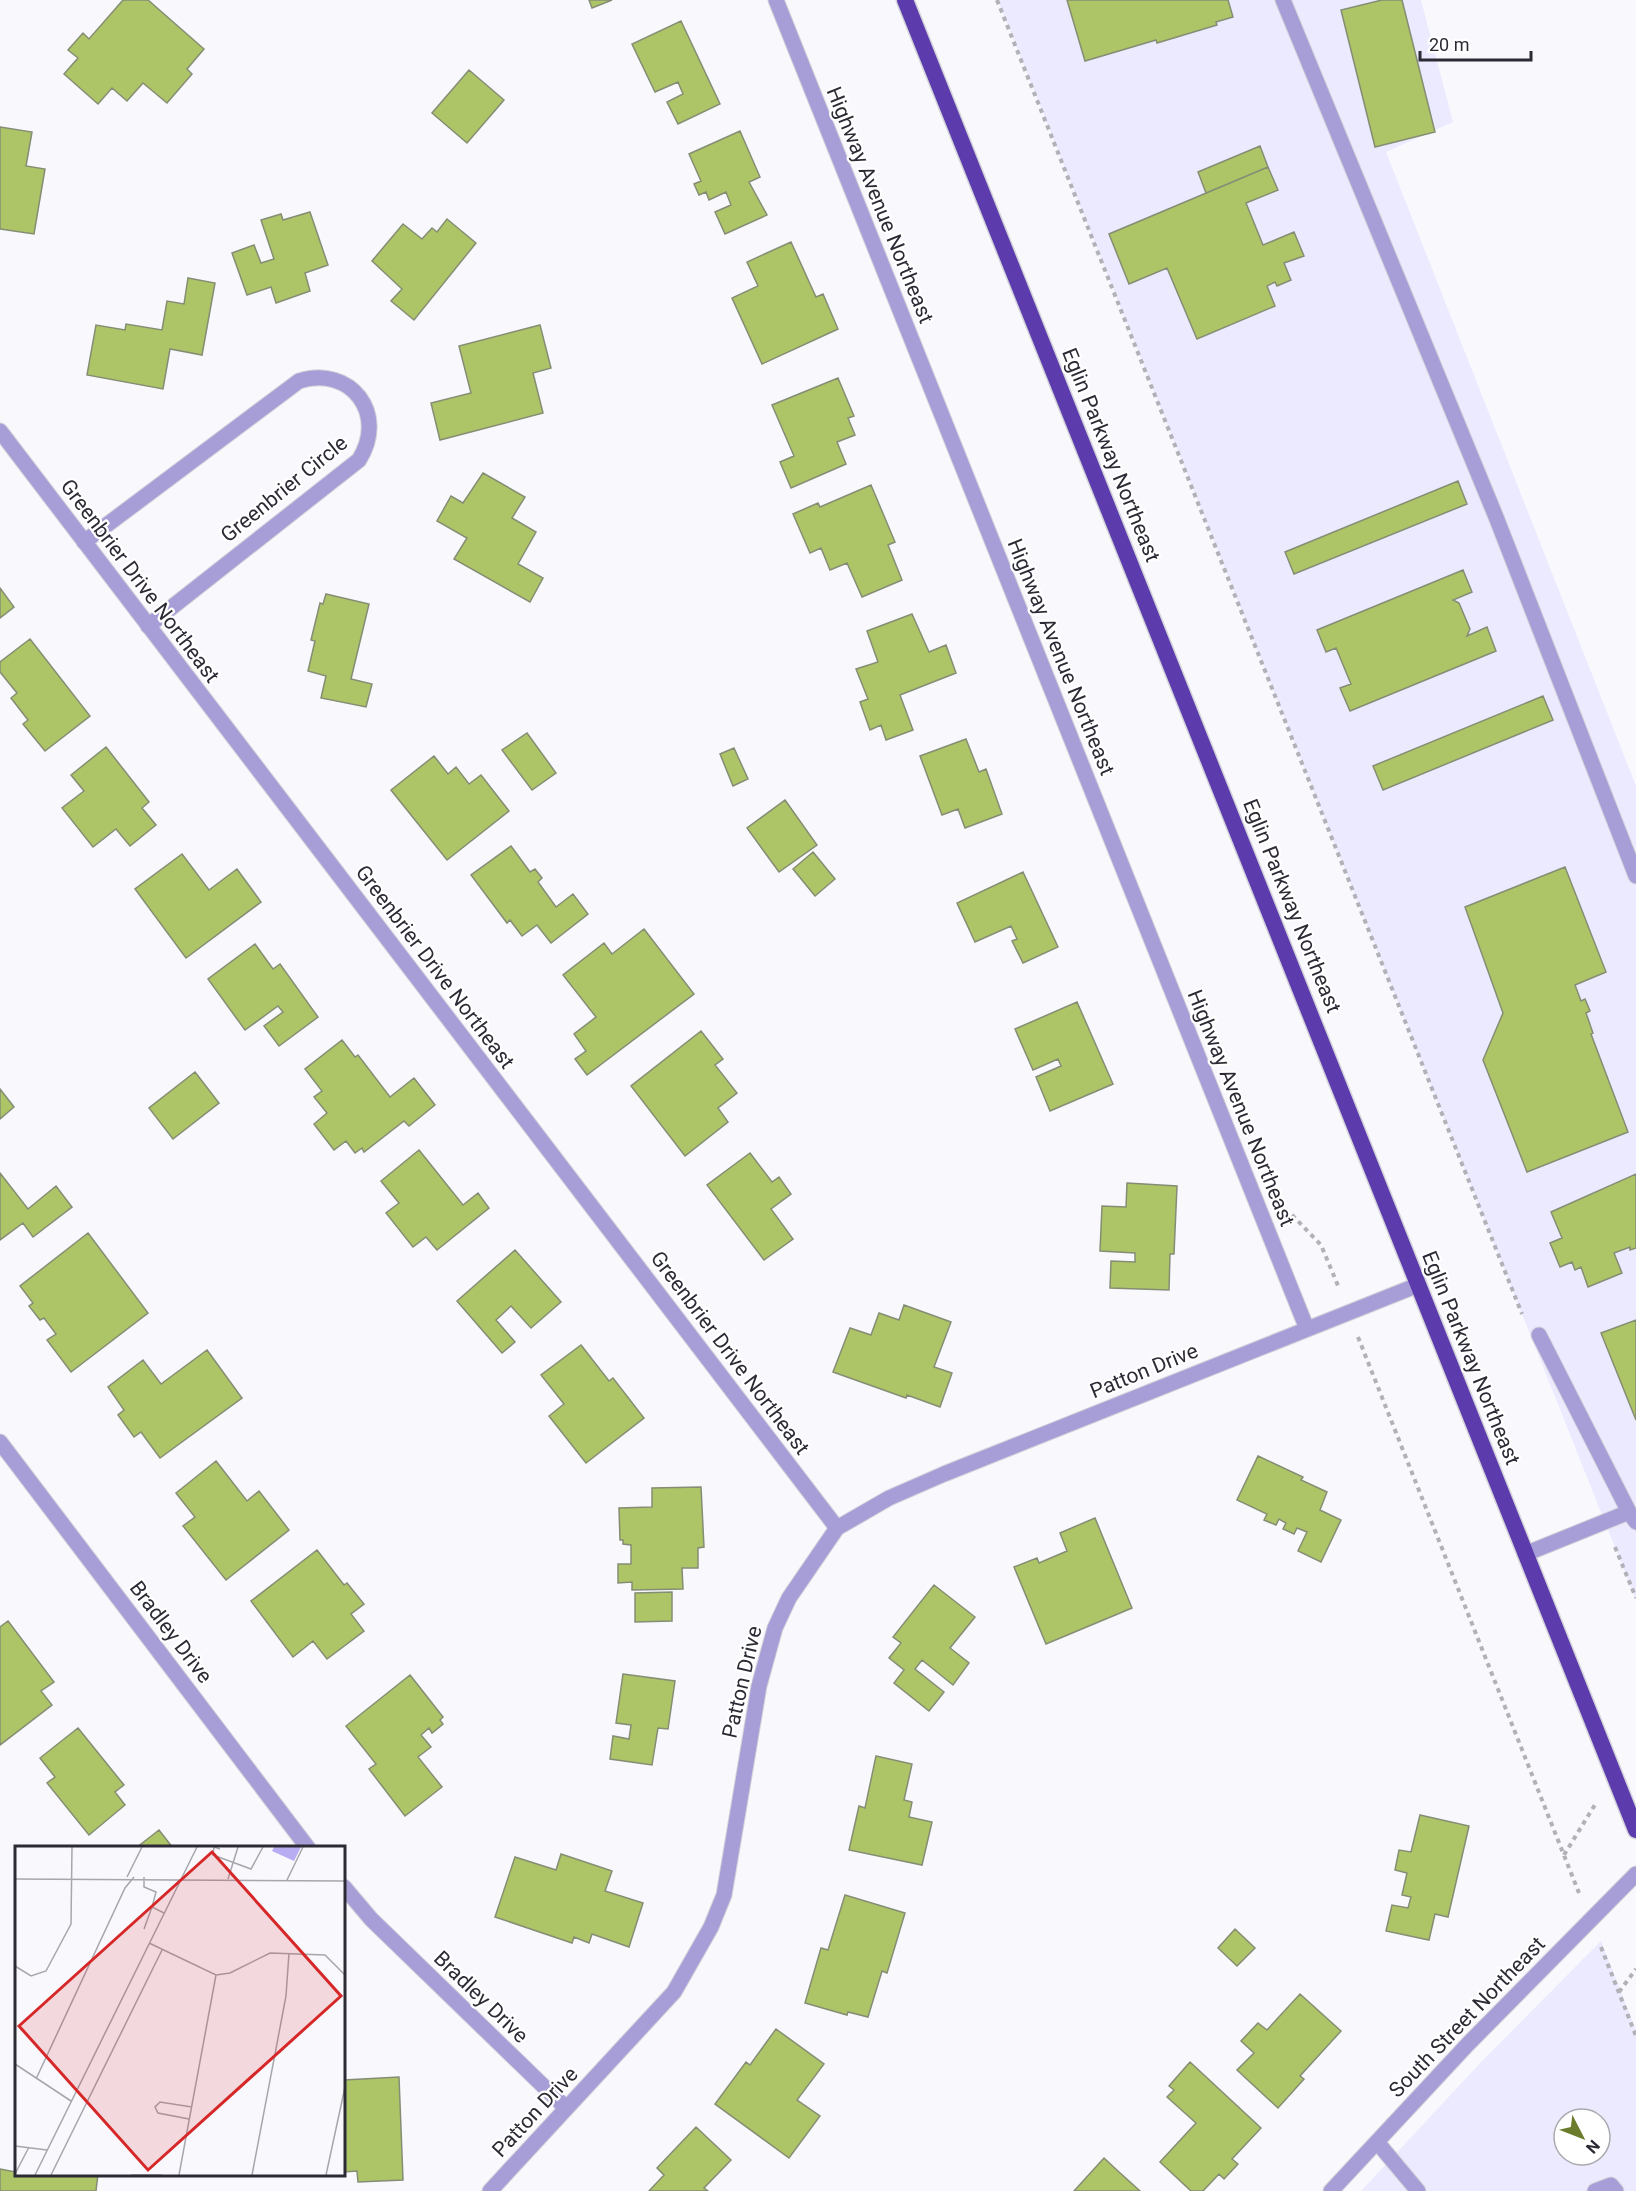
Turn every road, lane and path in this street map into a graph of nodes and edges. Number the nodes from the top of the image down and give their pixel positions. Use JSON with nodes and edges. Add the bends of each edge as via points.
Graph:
{"nodes":[{"id":1,"x":776,"y":0,"type":"edge"},
{"id":2,"x":905,"y":0,"type":"edge"},
{"id":3,"x":997,"y":0,"type":"edge"},
{"id":4,"x":1283,"y":0,"type":"edge"},
{"id":5,"x":0,"y":431,"type":"edge"},
{"id":6,"x":84,"y":542,"type":"junction"},
{"id":7,"x":148,"y":626,"type":"junction"},
{"id":8,"x":1636,"y":876,"type":"edge"},
{"id":9,"x":1418,"y":1285,"type":"junction"},
{"id":10,"x":1348,"y":1313,"type":"junction"},
{"id":11,"x":1523,"y":1317,"type":"dead end"},
{"id":12,"x":1307,"y":1329,"type":"junction"},
{"id":13,"x":1539,"y":1335,"type":"dead end"},
{"id":14,"x":0,"y":1442,"type":"edge"},
{"id":15,"x":1633,"y":1517,"type":"edge"},
{"id":16,"x":1605,"y":1521,"type":"junction"},
{"id":17,"x":837,"y":1528,"type":"junction"},
{"id":18,"x":1525,"y":1554,"type":"junction"},
{"id":19,"x":1636,"y":1598,"type":"edge"},
{"id":20,"x":1636,"y":1830,"type":"edge"},
{"id":21,"x":306,"y":1846,"type":"edge"},
{"id":22,"x":1636,"y":1874,"type":"edge"},
{"id":23,"x":345,"y":1888,"type":"edge"},
{"id":24,"x":1590,"y":1921,"type":"junction"},
{"id":25,"x":1636,"y":1969,"type":"edge"},
{"id":26,"x":1619,"y":1993,"type":"junction"},
{"id":27,"x":1636,"y":2036,"type":"edge"},
{"id":28,"x":566,"y":2108,"type":"junction"},
{"id":29,"x":1377,"y":2142,"type":"junction"},
{"id":30,"x":490,"y":2191,"type":"edge"},
{"id":31,"x":1331,"y":2191,"type":"edge"},
{"id":32,"x":1418,"y":2191,"type":"edge"},
{"id":33,"x":1595,"y":2191,"type":"edge"},
{"id":34,"x":1616,"y":2191,"type":"edge"}],
"edges":[{"from":1,"to":12,"type":"street","name":"Highway Avenue Northeast"},
{"from":2,"to":9,"type":"highway","name":"Eglin Parkway Northeast"},
{"from":3,"to":11,"type":"path"},
{"from":4,"to":8,"type":"street","via":[[1496,517]]},
{"from":5,"to":6,"type":"street","name":"Greenbrier Drive Northeast"},
{"from":6,"to":7,"type":"street","name":"Greenbrier Drive Northeast"},
{"from":6,"to":7,"type":"street","name":"Greenbrier Circle","via":[[299,381],[313,377],[338,380],[359,395],[370,419],[368,447],[359,460]]},
{"from":7,"to":17,"type":"street","name":"Greenbrier Drive Northeast"},
{"from":9,"to":10,"type":"street","name":"Patton Drive"},
{"from":9,"to":18,"type":"highway","name":"Eglin Parkway Northeast"},
{"from":10,"to":12,"type":"street","name":"Patton Drive"},
{"from":10,"to":24,"type":"path"},
{"from":12,"to":17,"type":"street","name":"Patton Drive","via":[[944,1474],[889,1498]]},
{"from":13,"to":15,"type":"street"},
{"from":14,"to":21,"type":"street","name":"Bradley Drive"},
{"from":15,"to":16,"type":"street"},
{"from":16,"to":18,"type":"street"},
{"from":16,"to":19,"type":"path"},
{"from":17,"to":28,"type":"street","name":"Patton Drive","via":[[789,1598],[775,1628],[759,1686],[724,1895],[711,1927],[674,1992]]},
{"from":18,"to":20,"type":"highway","name":"Eglin Parkway Northeast"},
{"from":22,"to":24,"type":"street","name":"South Street Northeast"},
{"from":23,"to":28,"type":"street","name":"Bradley Drive","via":[[371,1919]]},
{"from":24,"to":26,"type":"path"},
{"from":24,"to":29,"type":"street","name":"South Street Northeast"},
{"from":25,"to":26,"type":"path"},
{"from":26,"to":27,"type":"path"},
{"from":28,"to":30,"type":"street","name":"Patton Drive"},
{"from":29,"to":31,"type":"street","name":"South Street Northeast"},
{"from":29,"to":32,"type":"street"},
{"from":33,"to":34,"type":"street","via":[[1611,2185]]}]}
